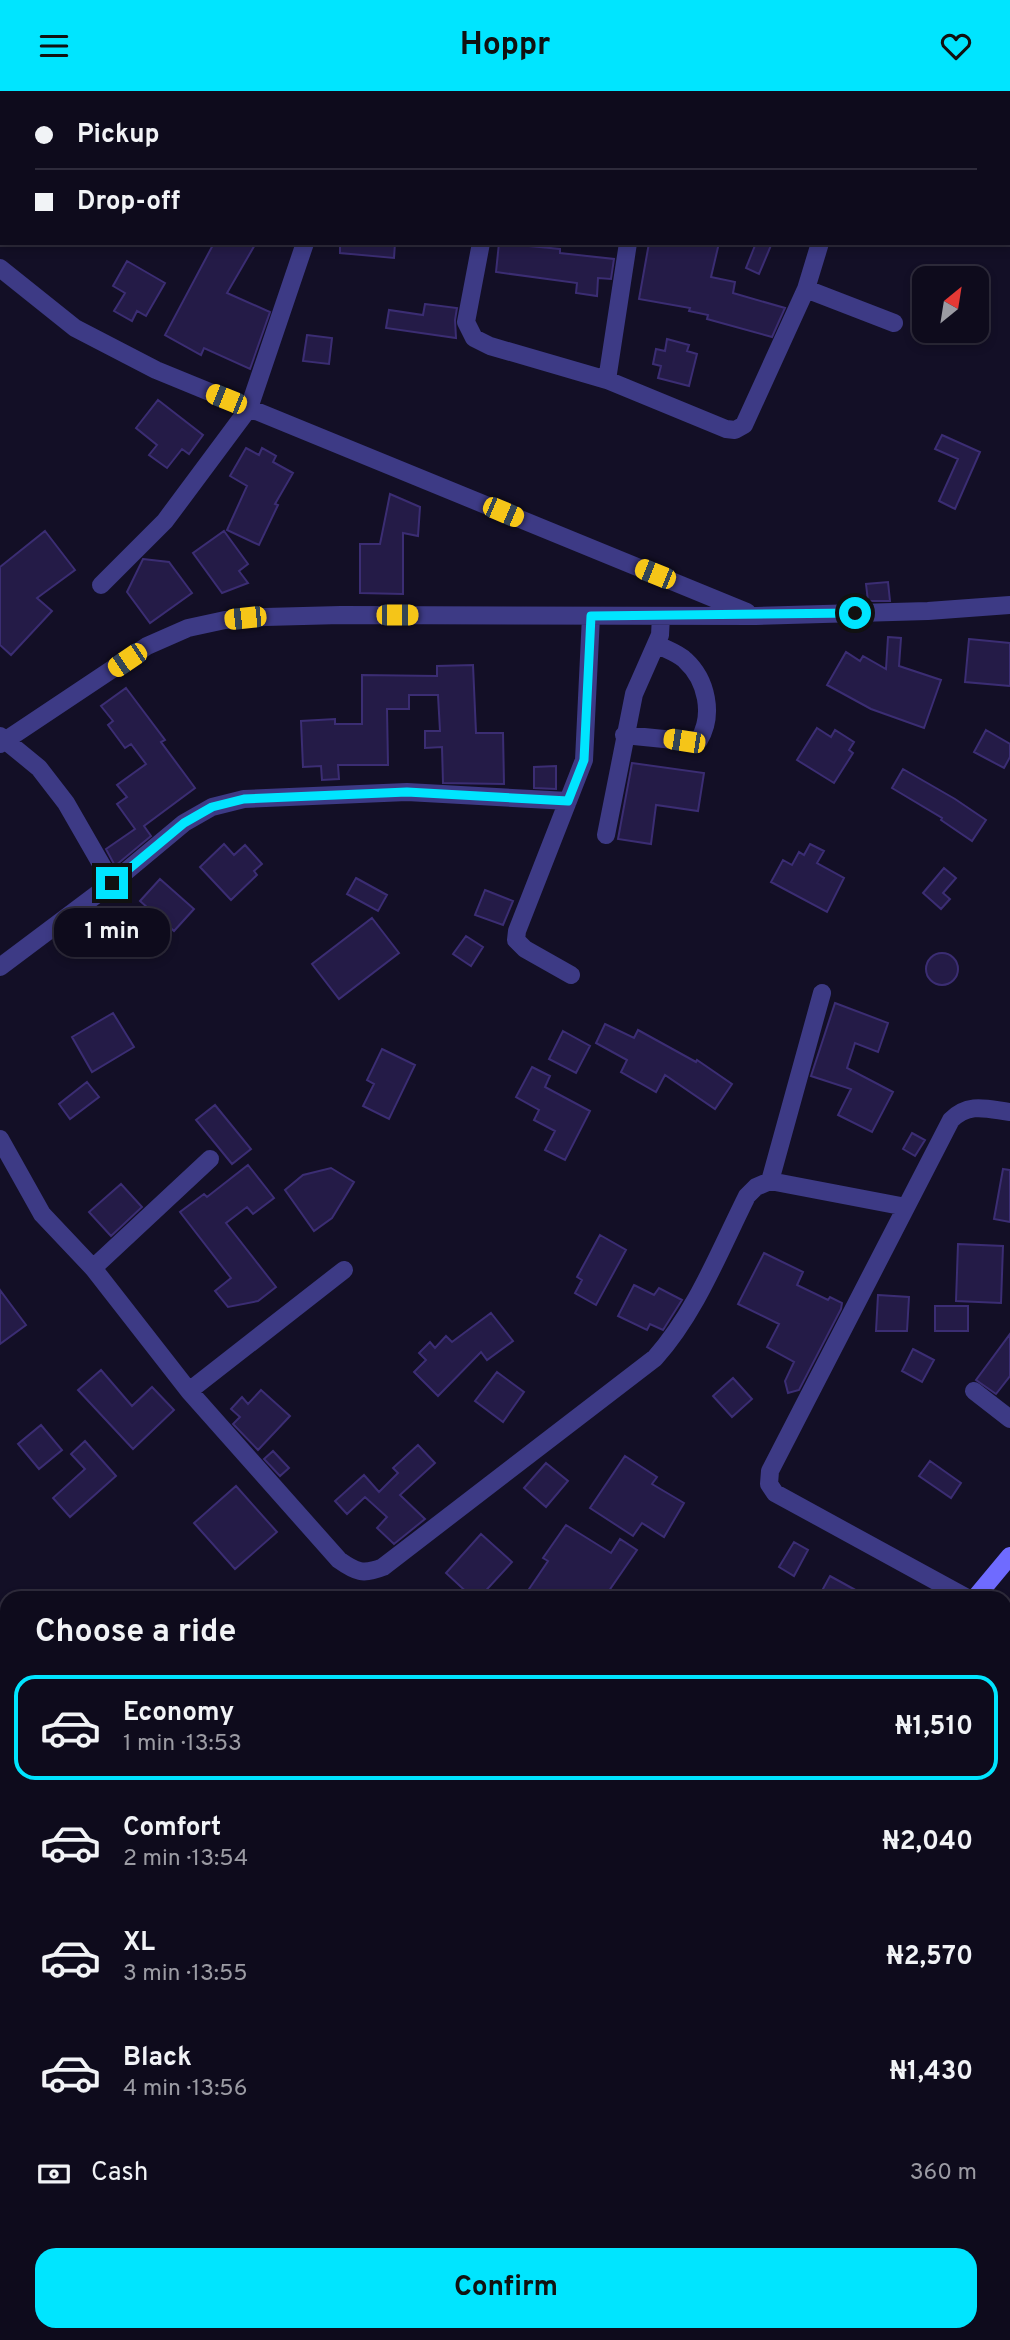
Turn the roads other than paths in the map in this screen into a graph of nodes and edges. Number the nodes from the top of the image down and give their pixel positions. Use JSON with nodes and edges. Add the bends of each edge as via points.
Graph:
{"nodes":[{"id":1,"x":304,"y":245,"type":"edge"},
{"id":2,"x":481,"y":245,"type":"edge"},
{"id":3,"x":628,"y":245,"type":"edge"},
{"id":4,"x":819,"y":245,"type":"edge"},
{"id":5,"x":0,"y":268,"type":"edge"},
{"id":6,"x":806,"y":289,"type":"junction"},
{"id":7,"x":894,"y":323,"type":"dead end"},
{"id":8,"x":607,"y":380,"type":"junction"},
{"id":9,"x":249,"y":408,"type":"junction"},
{"id":10,"x":101,"y":585,"type":"dead end"},
{"id":11,"x":1010,"y":605,"type":"edge"},
{"id":12,"x":591,"y":616,"type":"junction"},
{"id":13,"x":661,"y":616,"type":"junction"},
{"id":14,"x":756,"y":616,"type":"junction"},
{"id":15,"x":656,"y":645,"type":"junction"},
{"id":16,"x":624,"y":735,"type":"junction"},
{"id":17,"x":2,"y":740,"type":"edge"},
{"id":18,"x":568,"y":801,"type":"junction"},
{"id":19,"x":606,"y":835,"type":"dead end"},
{"id":20,"x":112,"y":883,"type":"junction"},
{"id":21,"x":0,"y":967,"type":"edge"},
{"id":22,"x":571,"y":975,"type":"dead end"},
{"id":23,"x":822,"y":993,"type":"dead end"},
{"id":24,"x":1010,"y":1112,"type":"edge"},
{"id":25,"x":0,"y":1139,"type":"edge"},
{"id":26,"x":210,"y":1159,"type":"dead end"},
{"id":27,"x":770,"y":1181,"type":"junction"},
{"id":28,"x":906,"y":1207,"type":"junction"},
{"id":29,"x":93,"y":1268,"type":"junction"},
{"id":30,"x":344,"y":1270,"type":"dead end"},
{"id":31,"x":189,"y":1391,"type":"junction"},
{"id":32,"x":974,"y":1391,"type":"dead end"},
{"id":33,"x":1010,"y":1419,"type":"edge"},
{"id":34,"x":1010,"y":1556,"type":"edge"},
{"id":35,"x":954,"y":1591,"type":"edge"},
{"id":36,"x":981,"y":1591,"type":"edge"}],
"edges":[{"from":1,"to":9,"type":"street"},
{"from":2,"to":8,"type":"street","via":[[466,322],[474,338]]},
{"from":3,"to":8,"type":"street"},
{"from":4,"to":6,"type":"street"},
{"from":5,"to":9,"type":"street","via":[[75,328],[156,370]]},
{"from":6,"to":7,"type":"street"},
{"from":6,"to":8,"type":"street","via":[[744,425],[735,430]]},
{"from":9,"to":10,"type":"street","via":[[165,521]]},
{"from":9,"to":14,"type":"street"},
{"from":11,"to":14,"type":"street"},
{"from":12,"to":13,"type":"street"},
{"from":12,"to":17,"type":"street","via":[[328,615],[265,617],[188,628],[147,646]]},
{"from":12,"to":18,"type":"street","via":[[584,760]]},
{"from":13,"to":14,"type":"street"},
{"from":13,"to":15,"type":"street"},
{"from":15,"to":16,"type":"street","via":[[634,694]]},
{"from":15,"to":16,"type":"street","via":[[684,659],[699,678],[708,706],[706,728],[699,740]]},
{"from":16,"to":19,"type":"street"},
{"from":17,"to":20,"type":"street","via":[[39,768],[66,803]]},
{"from":18,"to":20,"type":"street","via":[[407,792],[244,799],[212,807],[184,823]]},
{"from":18,"to":22,"type":"street","via":[[516,940]]},
{"from":20,"to":21,"type":"street"},
{"from":23,"to":27,"type":"street"},
{"from":24,"to":28,"type":"street","via":[[973,1107],[960,1110]]},
{"from":25,"to":29,"type":"street","via":[[43,1214]]},
{"from":26,"to":29,"type":"street"},
{"from":27,"to":28,"type":"street"},
{"from":27,"to":31,"type":"street","via":[[747,1196],[688,1314],[655,1358],[383,1567],[368,1573],[339,1560]]},
{"from":28,"to":35,"type":"street","via":[[770,1471],[769,1484],[775,1493]]},
{"from":29,"to":31,"type":"street"},
{"from":30,"to":31,"type":"street"},
{"from":32,"to":33,"type":"street"},
{"from":34,"to":36,"type":"main road"}]}
